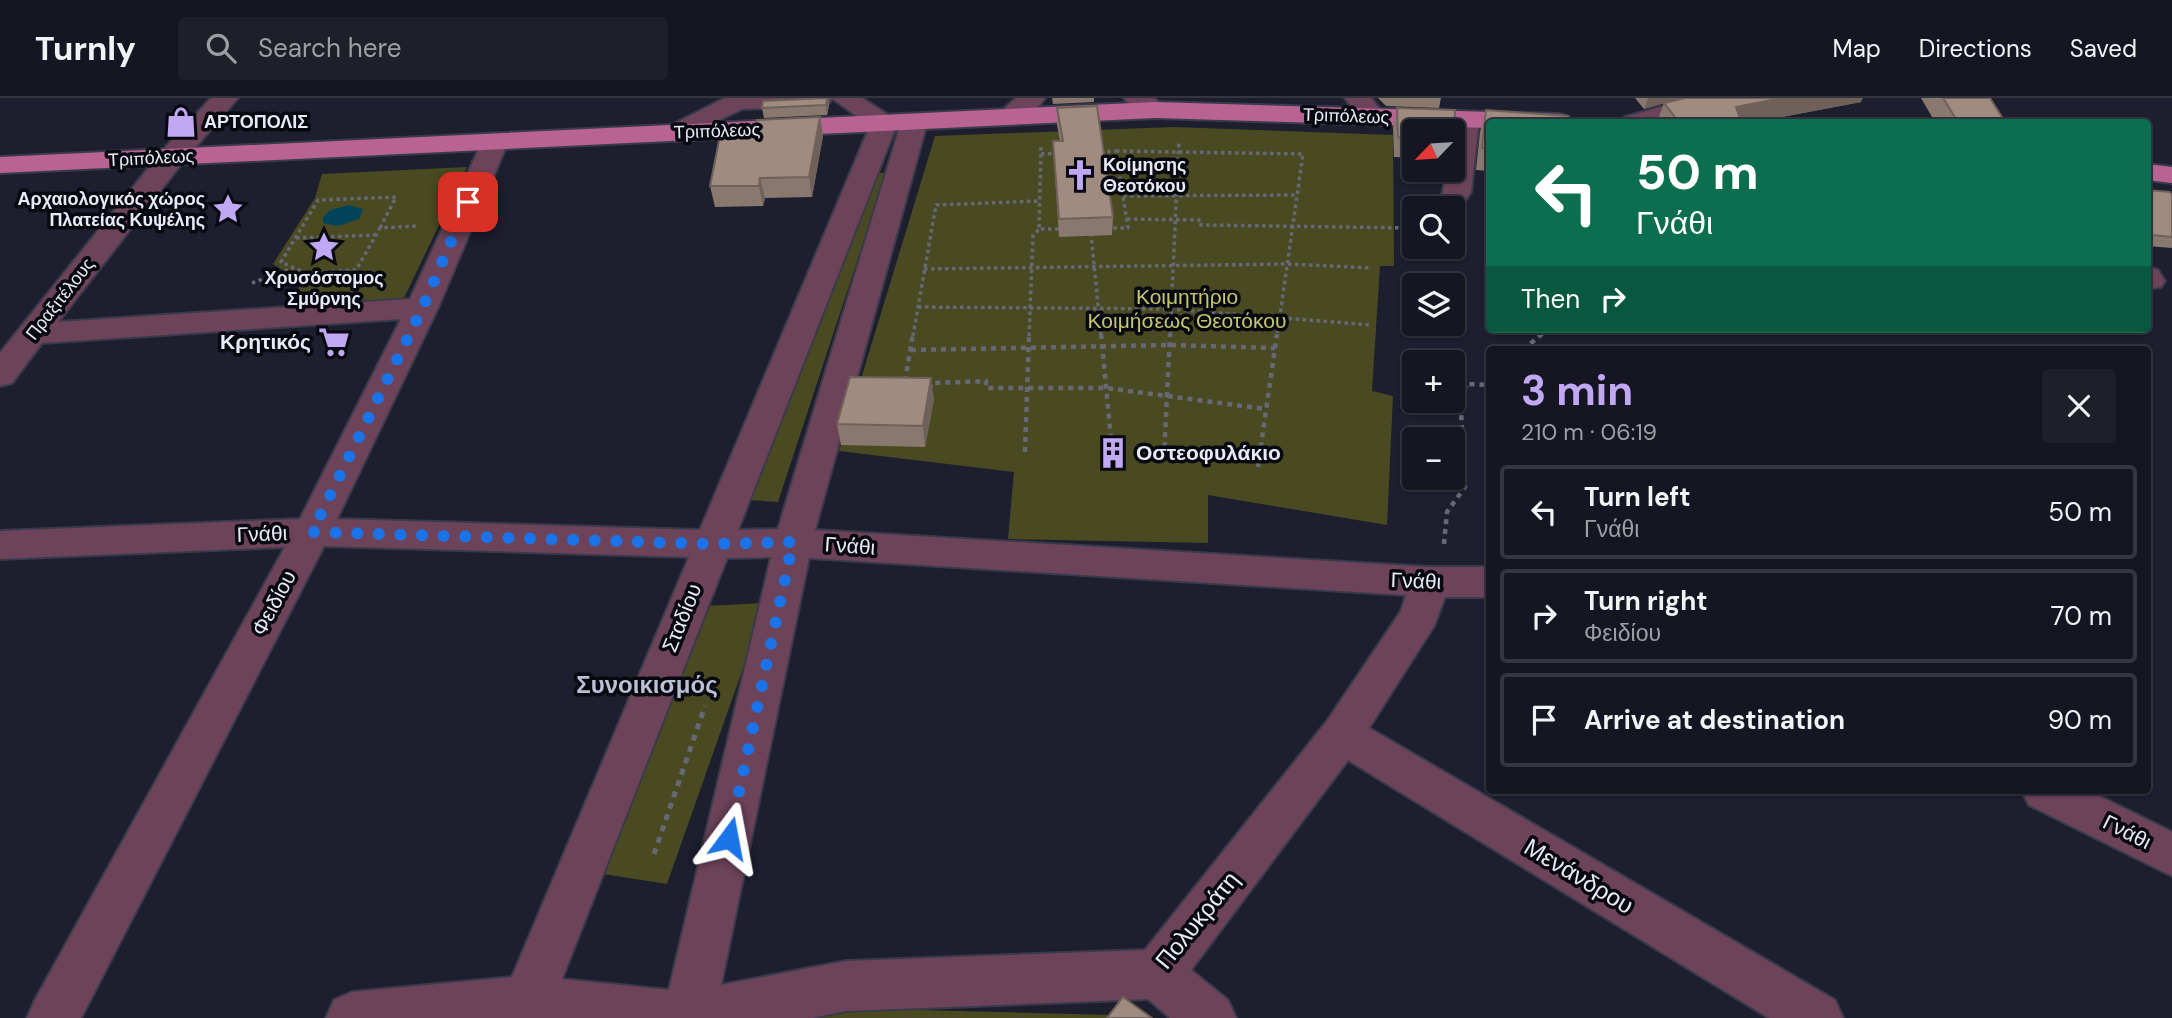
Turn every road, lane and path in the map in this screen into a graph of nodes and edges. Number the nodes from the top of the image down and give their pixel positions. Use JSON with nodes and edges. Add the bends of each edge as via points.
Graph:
{"nodes":[{"id":1,"x":225,"y":98,"type":"edge"},
{"id":2,"x":820,"y":98,"type":"edge"},
{"id":3,"x":845,"y":98,"type":"edge"},
{"id":4,"x":1032,"y":98,"type":"edge"},
{"id":5,"x":1620,"y":98,"type":"edge"},
{"id":6,"x":1721,"y":98,"type":"edge"},
{"id":7,"x":1146,"y":104,"type":"edge"},
{"id":8,"x":1213,"y":105,"type":"edge"},
{"id":9,"x":1365,"y":108,"type":"edge"},
{"id":10,"x":905,"y":115,"type":"edge"},
{"id":11,"x":1008,"y":117,"type":"junction"},
{"id":12,"x":1626,"y":119,"type":"edge"},
{"id":13,"x":1645,"y":119,"type":"edge"},
{"id":14,"x":1466,"y":120,"type":"junction"},
{"id":15,"x":1486,"y":120,"type":"edge"},
{"id":16,"x":1179,"y":132,"type":"dead end"},
{"id":17,"x":677,"y":133,"type":"junction"},
{"id":18,"x":1041,"y":141,"type":"dead end"},
{"id":19,"x":495,"y":142,"type":"junction"},
{"id":20,"x":1116,"y":151,"type":"junction"},
{"id":21,"x":1091,"y":152,"type":"edge"},
{"id":22,"x":1178,"y":152,"type":"junction"},
{"id":23,"x":1066,"y":153,"type":"edge"},
{"id":24,"x":1041,"y":154,"type":"junction"},
{"id":25,"x":172,"y":157,"type":"junction"},
{"id":26,"x":0,"y":165,"type":"edge"},
{"id":27,"x":2151,"y":172,"type":"edge"},
{"id":28,"x":2172,"y":175,"type":"edge"},
{"id":29,"x":1297,"y":195,"type":"junction"},
{"id":30,"x":1123,"y":196,"type":"junction"},
{"id":31,"x":1176,"y":196,"type":"junction"},
{"id":32,"x":1454,"y":196,"type":"edge"},
{"id":33,"x":1039,"y":201,"type":"junction"},
{"id":34,"x":1127,"y":219,"type":"junction"},
{"id":35,"x":1175,"y":219,"type":"junction"},
{"id":36,"x":459,"y":223,"type":"junction"},
{"id":37,"x":1292,"y":226,"type":"junction"},
{"id":38,"x":380,"y":228,"type":"junction"},
{"id":39,"x":1091,"y":228,"type":"edge"},
{"id":40,"x":1103,"y":228,"type":"edge"},
{"id":41,"x":1402,"y":228,"type":"edge"},
{"id":42,"x":1039,"y":229,"type":"junction"},
{"id":43,"x":1065,"y":229,"type":"edge"},
{"id":44,"x":377,"y":235,"type":"junction"},
{"id":45,"x":296,"y":238,"type":"junction"},
{"id":46,"x":1287,"y":264,"type":"junction"},
{"id":47,"x":1172,"y":266,"type":"junction"},
{"id":48,"x":1094,"y":267,"type":"junction"},
{"id":49,"x":294,"y":268,"type":"junction"},
{"id":50,"x":1032,"y":268,"type":"junction"},
{"id":51,"x":1372,"y":268,"type":"dead end"},
{"id":52,"x":356,"y":270,"type":"junction"},
{"id":53,"x":924,"y":270,"type":"junction"},
{"id":54,"x":251,"y":283,"type":"dead end"},
{"id":55,"x":918,"y":307,"type":"junction"},
{"id":56,"x":1031,"y":307,"type":"junction"},
{"id":57,"x":1099,"y":307,"type":"junction"},
{"id":58,"x":422,"y":309,"type":"junction"},
{"id":59,"x":1170,"y":309,"type":"junction"},
{"id":60,"x":332,"y":313,"type":"junction"},
{"id":61,"x":1279,"y":317,"type":"junction"},
{"id":62,"x":1371,"y":325,"type":"dead end"},
{"id":63,"x":1543,"y":333,"type":"edge"},
{"id":64,"x":33,"y":334,"type":"junction"},
{"id":65,"x":1168,"y":345,"type":"junction"},
{"id":66,"x":1102,"y":346,"type":"junction"},
{"id":67,"x":1528,"y":346,"type":"edge"},
{"id":68,"x":1029,"y":347,"type":"junction"},
{"id":69,"x":1275,"y":348,"type":"junction"},
{"id":70,"x":911,"y":350,"type":"junction"},
{"id":71,"x":0,"y":375,"type":"edge"},
{"id":72,"x":1486,"y":385,"type":"edge"},
{"id":73,"x":1027,"y":388,"type":"junction"},
{"id":74,"x":1107,"y":388,"type":"junction"},
{"id":75,"x":837,"y":389,"type":"junction"},
{"id":76,"x":917,"y":389,"type":"edge"},
{"id":77,"x":1166,"y":396,"type":"junction"},
{"id":78,"x":1266,"y":409,"type":"junction"},
{"id":79,"x":1111,"y":439,"type":"dead end"},
{"id":80,"x":1025,"y":452,"type":"dead end"},
{"id":81,"x":1164,"y":457,"type":"dead end"},
{"id":82,"x":1258,"y":467,"type":"dead end"},
{"id":83,"x":312,"y":532,"type":"junction"},
{"id":84,"x":793,"y":542,"type":"junction"},
{"id":85,"x":713,"y":544,"type":"junction"},
{"id":86,"x":0,"y":545,"type":"edge"},
{"id":87,"x":1460,"y":582,"type":"edge"},
{"id":88,"x":646,"y":704,"type":"junction"},
{"id":89,"x":705,"y":706,"type":"junction"},
{"id":90,"x":758,"y":710,"type":"junction"},
{"id":91,"x":1342,"y":734,"type":"junction"},
{"id":92,"x":2051,"y":794,"type":"edge"},
{"id":93,"x":654,"y":854,"type":"dead end"},
{"id":94,"x":2172,"y":855,"type":"edge"},
{"id":95,"x":1157,"y":974,"type":"junction"},
{"id":96,"x":523,"y":1009,"type":"edge"},
{"id":97,"x":689,"y":1017,"type":"edge"},
{"id":98,"x":53,"y":1018,"type":"edge"},
{"id":99,"x":352,"y":1018,"type":"edge"},
{"id":100,"x":1210,"y":1018,"type":"edge"},
{"id":101,"x":1817,"y":1018,"type":"edge"}],
"edges":[{"from":1,"to":25,"type":"street","name":"Πραξιτέλους"},
{"from":2,"to":17,"type":"street","via":[[737,102]]},
{"from":3,"to":10,"type":"street"},
{"from":4,"to":11,"type":"street"},
{"from":5,"to":12,"type":"street"},
{"from":6,"to":13,"type":"street"},
{"from":7,"to":8,"type":"main road","name":"Τριπόλεως"},
{"from":7,"to":11,"type":"main road","name":"Τριπόλεως"},
{"from":8,"to":9,"type":"main road","name":"Τριπόλεως"},
{"from":9,"to":14,"type":"main road","name":"Τριπόλεως"},
{"from":10,"to":11,"type":"main road","name":"Τριπόλεως","via":[[954,120]]},
{"from":10,"to":17,"type":"main road","name":"Τριπόλεως"},
{"from":10,"to":75,"type":"street"},
{"from":10,"to":85,"type":"street","name":"Σταδίου"},
{"from":14,"to":15,"type":"main road","name":"Τριπόλεως"},
{"from":14,"to":32,"type":"street"},
{"from":16,"to":22,"type":"path"},
{"from":17,"to":19,"type":"main road","name":"Τριπόλεως"},
{"from":18,"to":24,"type":"path"},
{"from":19,"to":25,"type":"main road","name":"Τριπόλεως"},
{"from":19,"to":36,"type":"street","name":"Φειδίου"},
{"from":20,"to":21,"type":"path"},
{"from":20,"to":22,"type":"path"},
{"from":20,"to":30,"type":"path"},
{"from":22,"to":29,"type":"path","via":[[1303,154]]},
{"from":22,"to":31,"type":"path"},
{"from":23,"to":24,"type":"path"},
{"from":24,"to":33,"type":"path"},
{"from":25,"to":26,"type":"main road","name":"Τριπόλεως"},
{"from":25,"to":64,"type":"street","name":"Πραξιτέλους"},
{"from":27,"to":28,"type":"main road"},
{"from":29,"to":31,"type":"path"},
{"from":29,"to":37,"type":"path"},
{"from":30,"to":31,"type":"path"},
{"from":30,"to":34,"type":"path"},
{"from":31,"to":35,"type":"path"},
{"from":33,"to":42,"type":"path"},
{"from":33,"to":53,"type":"path","via":[[936,205]]},
{"from":34,"to":35,"type":"path"},
{"from":34,"to":40,"type":"path","via":[[1128,228]]},
{"from":35,"to":37,"type":"path","via":[[1201,220],[1201,225]]},
{"from":35,"to":47,"type":"path"},
{"from":36,"to":38,"type":"path"},
{"from":36,"to":58,"type":"street","name":"Φειδίου"},
{"from":37,"to":41,"type":"path"},
{"from":37,"to":46,"type":"path"},
{"from":38,"to":44,"type":"path"},
{"from":38,"to":45,"type":"path","via":[[396,197],[318,200]]},
{"from":39,"to":48,"type":"path"},
{"from":42,"to":43,"type":"path"},
{"from":42,"to":50,"type":"path","via":[[1033,236]]},
{"from":44,"to":45,"type":"path"},
{"from":44,"to":52,"type":"path"},
{"from":45,"to":49,"type":"path","via":[[281,262]]},
{"from":46,"to":47,"type":"path"},
{"from":46,"to":51,"type":"path"},
{"from":46,"to":61,"type":"path"},
{"from":47,"to":48,"type":"path"},
{"from":47,"to":59,"type":"path"},
{"from":48,"to":50,"type":"path"},
{"from":48,"to":57,"type":"path"},
{"from":49,"to":52,"type":"path","via":[[305,273]]},
{"from":49,"to":54,"type":"path"},
{"from":50,"to":53,"type":"path"},
{"from":50,"to":56,"type":"path"},
{"from":52,"to":60,"type":"path"},
{"from":53,"to":55,"type":"path"},
{"from":55,"to":56,"type":"path"},
{"from":55,"to":70,"type":"path"},
{"from":56,"to":57,"type":"path"},
{"from":56,"to":68,"type":"path"},
{"from":57,"to":59,"type":"path"},
{"from":57,"to":66,"type":"path"},
{"from":58,"to":60,"type":"street"},
{"from":58,"to":83,"type":"street","name":"Φειδίου"},
{"from":59,"to":61,"type":"path"},
{"from":59,"to":65,"type":"path"},
{"from":60,"to":64,"type":"street"},
{"from":61,"to":62,"type":"path"},
{"from":61,"to":69,"type":"path"},
{"from":63,"to":67,"type":"path"},
{"from":64,"to":71,"type":"street","name":"Πραξιτέλους"},
{"from":65,"to":66,"type":"path"},
{"from":65,"to":69,"type":"path"},
{"from":65,"to":77,"type":"path"},
{"from":66,"to":68,"type":"path"},
{"from":66,"to":74,"type":"path"},
{"from":68,"to":70,"type":"path"},
{"from":68,"to":73,"type":"path"},
{"from":69,"to":78,"type":"path"},
{"from":70,"to":75,"type":"path","via":[[904,389]]},
{"from":72,"to":87,"type":"path","via":[[1466,384],[1461,399],[1465,487],[1449,503],[1444,528],[1444,547]]},
{"from":73,"to":74,"type":"path"},
{"from":73,"to":76,"type":"path","via":[[986,388],[986,381],[932,383],[930,389]]},
{"from":73,"to":80,"type":"path"},
{"from":74,"to":77,"type":"path"},
{"from":74,"to":79,"type":"path"},
{"from":75,"to":84,"type":"street"},
{"from":77,"to":78,"type":"path"},
{"from":77,"to":81,"type":"path"},
{"from":78,"to":82,"type":"path"},
{"from":83,"to":85,"type":"street","name":"Γνάθι"},
{"from":83,"to":86,"type":"street","name":"Γνάθι"},
{"from":83,"to":98,"type":"street","name":"Φειδίου"},
{"from":84,"to":85,"type":"street","name":"Γνάθι"},
{"from":84,"to":87,"type":"street","name":"Γνάθι"},
{"from":84,"to":90,"type":"street"},
{"from":85,"to":88,"type":"street","name":"Σταδίου"},
{"from":87,"to":91,"type":"street","name":"Πολυκράτη","via":[[1420,615]]},
{"from":88,"to":89,"type":"path"},
{"from":88,"to":96,"type":"street","name":"Σταδίου"},
{"from":89,"to":90,"type":"path"},
{"from":89,"to":93,"type":"path"},
{"from":90,"to":97,"type":"street"},
{"from":91,"to":95,"type":"street","name":"Πολυκράτη"},
{"from":91,"to":101,"type":"street","name":"Μενάνδρου"},
{"from":92,"to":94,"type":"street","name":"Γνάθι"},
{"from":95,"to":97,"type":"street","name":"Πολυκράτη","via":[[846,986]]},
{"from":95,"to":100,"type":"street"},
{"from":96,"to":97,"type":"street"},
{"from":96,"to":99,"type":"street"}]}
